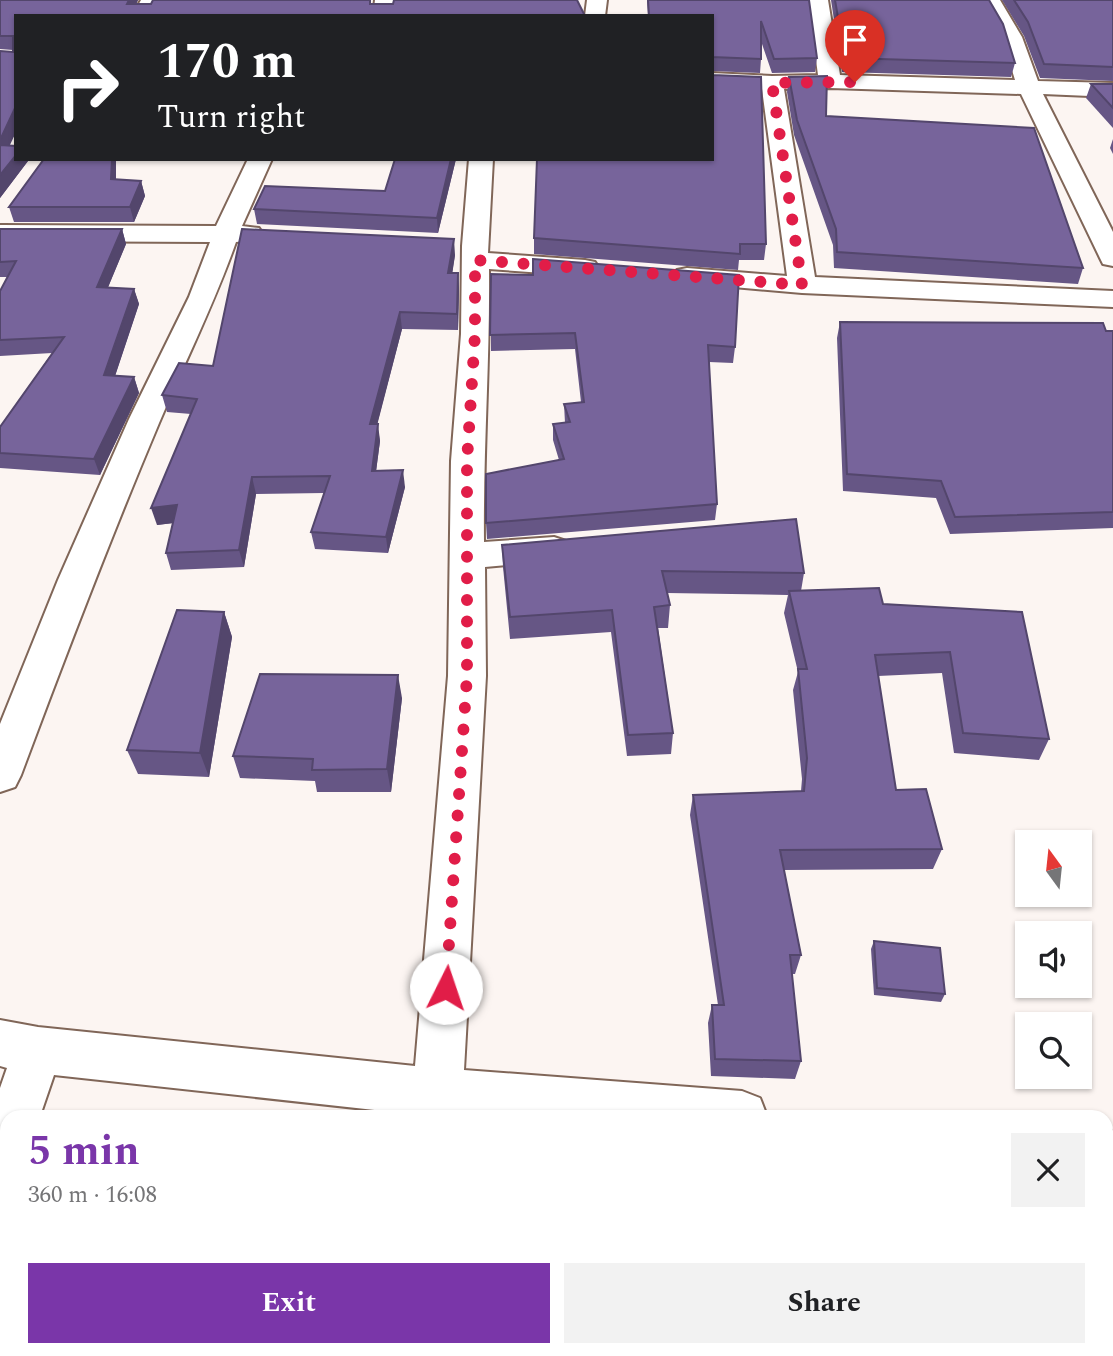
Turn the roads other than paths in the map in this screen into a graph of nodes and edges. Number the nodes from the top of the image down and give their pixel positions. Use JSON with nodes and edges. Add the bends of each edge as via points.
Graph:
{"nodes":[{"id":1,"x":818,"y":0,"type":"edge"},
{"id":2,"x":990,"y":0,"type":"edge"},
{"id":3,"x":714,"y":80,"type":"edge"},
{"id":4,"x":830,"y":81,"type":"junction"},
{"id":5,"x":772,"y":83,"type":"junction"},
{"id":6,"x":1029,"y":88,"type":"junction"},
{"id":7,"x":1113,"y":90,"type":"edge"},
{"id":8,"x":259,"y":161,"type":"edge"},
{"id":9,"x":481,"y":161,"type":"edge"},
{"id":10,"x":3,"y":221,"type":"edge"},
{"id":11,"x":226,"y":233,"type":"junction"},
{"id":12,"x":282,"y":236,"type":"edge"},
{"id":13,"x":466,"y":250,"type":"junction"},
{"id":14,"x":1113,"y":258,"type":"edge"},
{"id":15,"x":612,"y":270,"type":"edge"},
{"id":16,"x":666,"y":274,"type":"edge"},
{"id":17,"x":802,"y":285,"type":"junction"},
{"id":18,"x":1113,"y":299,"type":"edge"},
{"id":19,"x":586,"y":546,"type":"edge"},
{"id":20,"x":465,"y":556,"type":"junction"},
{"id":21,"x":0,"y":775,"type":"edge"},
{"id":22,"x":19,"y":1047,"type":"edge"},
{"id":23,"x":438,"y":1093,"type":"junction"},
{"id":24,"x":15,"y":1110,"type":"edge"},
{"id":25,"x":647,"y":1110,"type":"edge"}],
"edges":[{"from":1,"to":4,"type":"street"},
{"from":2,"to":6,"type":"street","via":[[1012,37]]},
{"from":3,"to":5,"type":"street"},
{"from":4,"to":5,"type":"street"},
{"from":4,"to":6,"type":"street"},
{"from":5,"to":17,"type":"street"},
{"from":6,"to":7,"type":"street"},
{"from":6,"to":14,"type":"street"},
{"from":8,"to":11,"type":"street"},
{"from":9,"to":13,"type":"street"},
{"from":10,"to":11,"type":"street"},
{"from":11,"to":12,"type":"street"},
{"from":11,"to":21,"type":"street","via":[[203,297],[76,580]]},
{"from":13,"to":15,"type":"street"},
{"from":13,"to":20,"type":"street","via":[[475,334]]},
{"from":16,"to":17,"type":"street"},
{"from":17,"to":18,"type":"street"},
{"from":19,"to":20,"type":"street"},
{"from":20,"to":23,"type":"street","via":[[467,676]]},
{"from":22,"to":23,"type":"street"},
{"from":22,"to":24,"type":"street"},
{"from":23,"to":25,"type":"street"}]}
